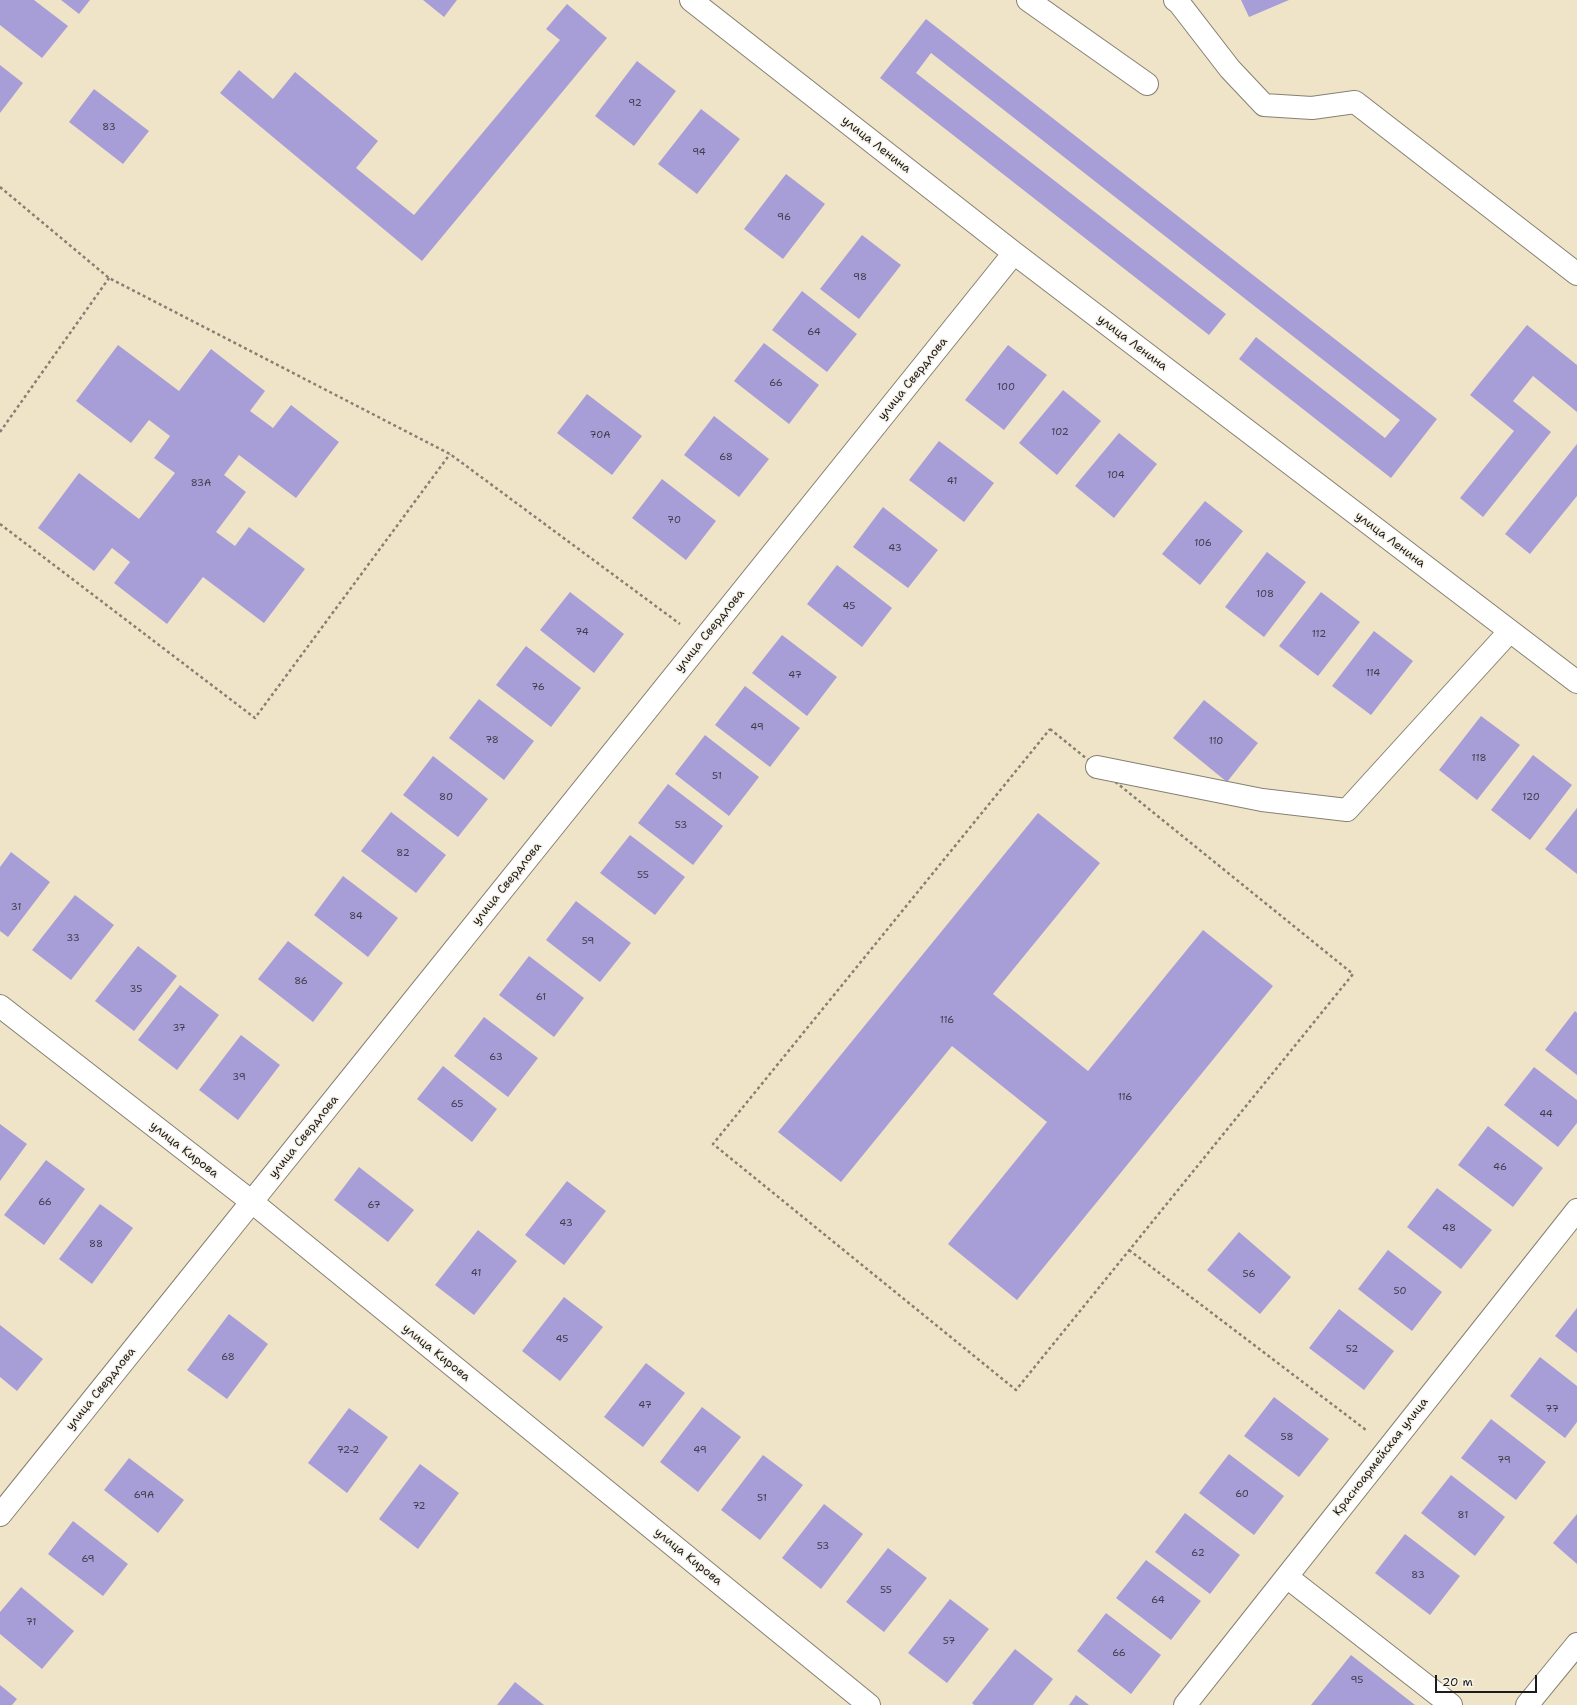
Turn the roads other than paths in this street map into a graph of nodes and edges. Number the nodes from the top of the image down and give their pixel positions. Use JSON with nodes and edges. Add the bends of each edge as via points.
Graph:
{"nodes":[{"id":1,"x":691,"y":0,"type":"edge"},
{"id":2,"x":1028,"y":0,"type":"edge"},
{"id":3,"x":1175,"y":0,"type":"edge"},
{"id":4,"x":1147,"y":84,"type":"dead end"},
{"id":5,"x":1014,"y":253,"type":"junction"},
{"id":6,"x":1577,"y":274,"type":"edge"},
{"id":7,"x":1510,"y":631,"type":"junction"},
{"id":8,"x":1577,"y":682,"type":"edge"},
{"id":9,"x":1097,"y":767,"type":"road end"},
{"id":10,"x":0,"y":1006,"type":"edge"},
{"id":11,"x":252,"y":1202,"type":"junction"},
{"id":12,"x":1577,"y":1210,"type":"edge"},
{"id":13,"x":0,"y":1515,"type":"edge"},
{"id":14,"x":1287,"y":1577,"type":"junction"},
{"id":15,"x":1577,"y":1644,"type":"edge"},
{"id":16,"x":869,"y":1705,"type":"edge"},
{"id":17,"x":1185,"y":1705,"type":"edge"},
{"id":18,"x":1451,"y":1705,"type":"edge"},
{"id":19,"x":1527,"y":1705,"type":"edge"}],
"edges":[{"from":1,"to":5,"type":"street","name":"улица Ленина"},
{"from":2,"to":4,"type":"street"},
{"from":3,"to":6,"type":"street","via":[[1230,69],[1264,105],[1312,108],[1356,102]]},
{"from":5,"to":7,"type":"street","name":"улица Ленина"},
{"from":5,"to":11,"type":"street","name":"улица Свердлова"},
{"from":7,"to":8,"type":"street","name":"улица Ленина"},
{"from":7,"to":9,"type":"street","via":[[1347,810],[1262,800]]},
{"from":10,"to":11,"type":"street","name":"улица Кирова"},
{"from":11,"to":13,"type":"street","name":"улица Свердлова"},
{"from":11,"to":16,"type":"street","name":"улица Кирова"},
{"from":12,"to":14,"type":"street","name":"Красноармейская улица"},
{"from":14,"to":17,"type":"street","name":"Красноармейская улица"},
{"from":14,"to":18,"type":"street"},
{"from":15,"to":19,"type":"street"}]}
